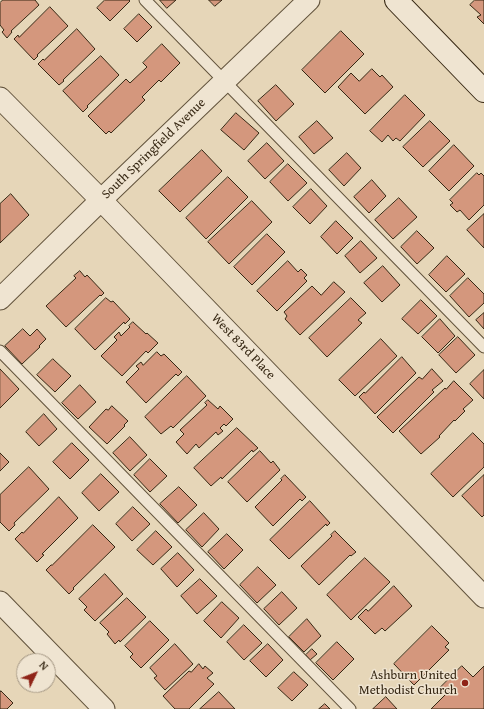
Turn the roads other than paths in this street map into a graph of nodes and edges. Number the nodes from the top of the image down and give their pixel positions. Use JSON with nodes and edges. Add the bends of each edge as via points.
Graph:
{"nodes":[{"id":1,"x":145,"y":0,"type":"edge"},
{"id":2,"x":309,"y":0,"type":"edge"},
{"id":3,"x":396,"y":0,"type":"edge"},
{"id":4,"x":224,"y":81,"type":"junction"},
{"id":5,"x":484,"y":91,"type":"edge"},
{"id":6,"x":0,"y":98,"type":"edge"},
{"id":7,"x":101,"y":200,"type":"junction"},
{"id":8,"x":0,"y":299,"type":"edge"},
{"id":9,"x":484,"y":347,"type":"edge"},
{"id":10,"x":0,"y":351,"type":"edge"},
{"id":11,"x":484,"y":597,"type":"edge"},
{"id":12,"x":0,"y":602,"type":"edge"},
{"id":13,"x":104,"y":709,"type":"edge"},
{"id":14,"x":350,"y":709,"type":"edge"}],
"edges":[{"from":1,"to":4,"type":"lane"},
{"from":2,"to":4,"type":"street","name":"South Springfield Avenue"},
{"from":3,"to":5,"type":"street"},
{"from":4,"to":7,"type":"street","name":"South Springfield Avenue"},
{"from":4,"to":9,"type":"lane"},
{"from":6,"to":7,"type":"street","name":"West 83rd Place"},
{"from":7,"to":8,"type":"street","name":"South Springfield Avenue"},
{"from":7,"to":11,"type":"street","name":"West 83rd Place"},
{"from":10,"to":14,"type":"lane"},
{"from":12,"to":13,"type":"street"}]}
